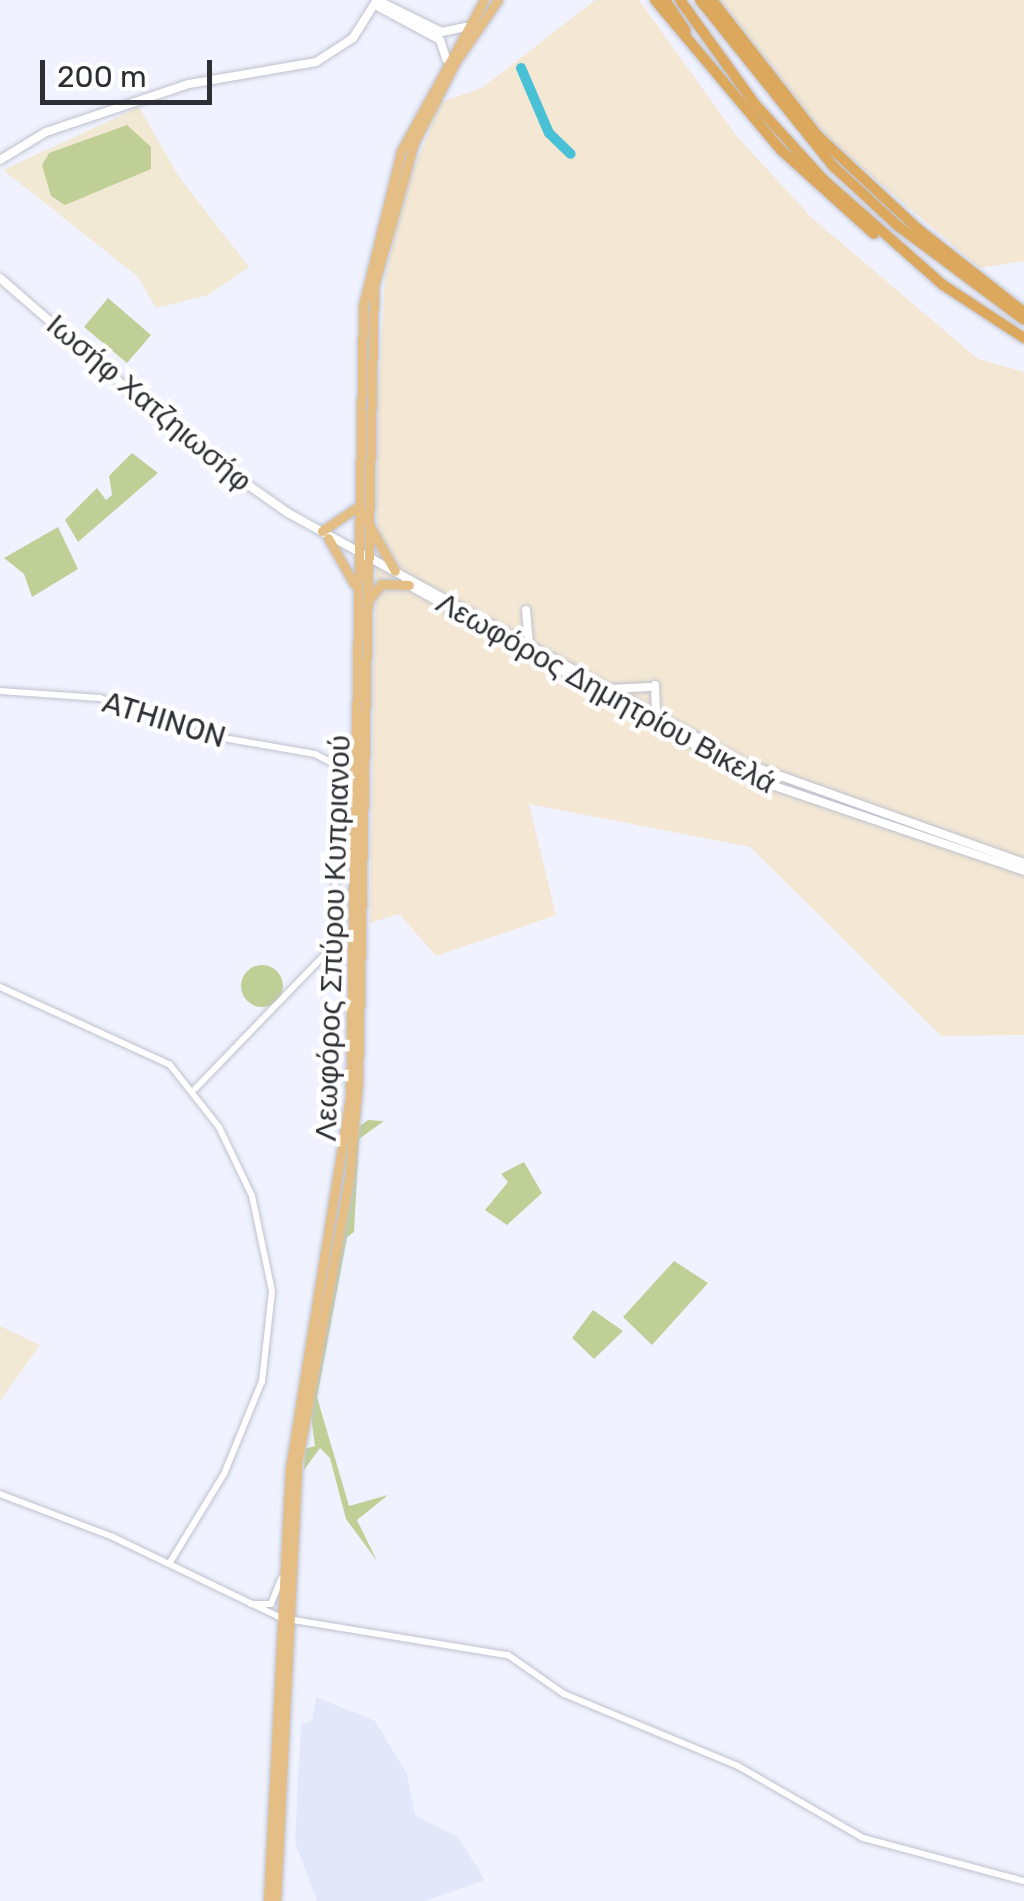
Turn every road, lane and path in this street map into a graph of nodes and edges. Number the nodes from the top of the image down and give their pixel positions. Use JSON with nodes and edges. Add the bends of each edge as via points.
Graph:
{"nodes":[{"id":1,"x":390,"y":0,"type":"edge"},
{"id":2,"x":484,"y":0,"type":"edge"},
{"id":3,"x":498,"y":0,"type":"edge"},
{"id":4,"x":655,"y":0,"type":"edge"},
{"id":5,"x":665,"y":0,"type":"edge"},
{"id":6,"x":680,"y":0,"type":"edge"},
{"id":7,"x":700,"y":0,"type":"edge"},
{"id":8,"x":712,"y":0,"type":"edge"},
{"id":9,"x":376,"y":2,"type":"edge"},
{"id":10,"x":399,"y":14,"type":"junction"},
{"id":11,"x":366,"y":19,"type":"junction"},
{"id":12,"x":465,"y":28,"type":"junction"},
{"id":13,"x":446,"y":59,"type":"junction"},
{"id":14,"x":718,"y":76,"type":"junction"},
{"id":15,"x":836,"y":153,"type":"junction"},
{"id":16,"x":0,"y":160,"type":"edge"},
{"id":17,"x":936,"y":257,"type":"junction"},
{"id":18,"x":0,"y":278,"type":"edge"},
{"id":19,"x":943,"y":285,"type":"junction"},
{"id":20,"x":1024,"y":316,"type":"edge"},
{"id":21,"x":1024,"y":338,"type":"edge"},
{"id":22,"x":361,"y":510,"type":"junction"},
{"id":23,"x":325,"y":534,"type":"junction"},
{"id":24,"x":361,"y":554,"type":"junction"},
{"id":25,"x":395,"y":571,"type":"junction"},
{"id":26,"x":410,"y":585,"type":"junction"},
{"id":27,"x":356,"y":592,"type":"junction"},
{"id":28,"x":364,"y":606,"type":"junction"},
{"id":29,"x":526,"y":610,"type":"dead end"},
{"id":30,"x":530,"y":644,"type":"junction"},
{"id":31,"x":606,"y":688,"type":"junction"},
{"id":32,"x":0,"y":691,"type":"edge"},
{"id":33,"x":660,"y":718,"type":"junction"},
{"id":34,"x":358,"y":762,"type":"junction"},
{"id":35,"x":1024,"y":863,"type":"edge"},
{"id":36,"x":1024,"y":871,"type":"edge"},
{"id":37,"x":0,"y":986,"type":"edge"},
{"id":38,"x":195,"y":1088,"type":"junction"},
{"id":39,"x":0,"y":1494,"type":"edge"},
{"id":40,"x":169,"y":1564,"type":"junction"},
{"id":41,"x":282,"y":1574,"type":"junction"},
{"id":42,"x":245,"y":1603,"type":"junction"},
{"id":43,"x":286,"y":1619,"type":"junction"},
{"id":44,"x":286,"y":1634,"type":"junction"},
{"id":45,"x":1024,"y":1880,"type":"edge"},
{"id":46,"x":268,"y":1901,"type":"edge"},
{"id":47,"x":276,"y":1901,"type":"edge"}],
"edges":[{"from":1,"to":10,"type":"main road"},
{"from":2,"to":12,"type":"main road","name":"Λεωφόρος Σπύρου Κυπριανού"},
{"from":3,"to":22,"type":"main road","name":"Λεωφόρος Σπύρου Κυπριανού","via":[[428,113],[381,252]]},
{"from":4,"to":14,"type":"highway"},
{"from":5,"to":14,"type":"highway"},
{"from":6,"to":19,"type":"highway","via":[[769,120]]},
{"from":7,"to":17,"type":"highway","via":[[782,113]]},
{"from":8,"to":15,"type":"highway","via":[[781,95]]},
{"from":9,"to":10,"type":"main road"},
{"from":9,"to":11,"type":"main road"},
{"from":10,"to":11,"type":"main road"},
{"from":10,"to":12,"type":"main road","via":[[447,34]]},
{"from":10,"to":13,"type":"main road","via":[[440,40]]},
{"from":11,"to":16,"type":"main road","via":[[346,44],[316,62],[189,84],[46,132]]},
{"from":12,"to":13,"type":"main road","name":"Λεωφόρος Σπύρου Κυπριανού"},
{"from":13,"to":22,"type":"main road","name":"Λεωφόρος Σπύρου Κυπριανού","via":[[401,151],[372,246]]},
{"from":14,"to":19,"type":"highway","via":[[802,172]]},
{"from":15,"to":17,"type":"highway"},
{"from":15,"to":20,"type":"highway"},
{"from":17,"to":20,"type":"highway"},
{"from":18,"to":23,"type":"main road","name":"Ιωσήφ Χατζηιωσήφ","via":[[206,456]]},
{"from":19,"to":21,"type":"highway"},
{"from":22,"to":23,"type":"main road"},
{"from":22,"to":24,"type":"main road","name":"Λεωφόρος Σπύρου Κυπριανού"},
{"from":22,"to":25,"type":"main road"},
{"from":23,"to":24,"type":"main road","name":"Ιωσήφ Χατζηιωσήφ"},
{"from":23,"to":27,"type":"main road"},
{"from":24,"to":25,"type":"main road","name":"Λεωφόρος Δημητρίου Βικελά"},
{"from":24,"to":26,"type":"main road","name":"Λεωφόρος Δημητρίου Βικελά"},
{"from":24,"to":27,"type":"main road","name":"Λεωφόρος Σπύρου Κυπριανού"},
{"from":24,"to":28,"type":"main road","name":"Λεωφόρος Σπύρου Κυπριανού"},
{"from":25,"to":30,"type":"main road","name":"Λεωφόρος Δημητρίου Βικελά"},
{"from":26,"to":28,"type":"main road","via":[[381,584]]},
{"from":26,"to":36,"type":"main road","name":"Λεωφόρος Δημητρίου Βικελά","via":[[760,781]]},
{"from":27,"to":34,"type":"main road","name":"Λεωφόρος Σπύρου Κυπριανού"},
{"from":28,"to":34,"type":"main road","name":"Λεωφόρος Σπύρου Κυπριανού"},
{"from":29,"to":30,"type":"main road"},
{"from":30,"to":31,"type":"main road","name":"Λεωφόρος Δημητρίου Βικελά"},
{"from":31,"to":33,"type":"main road","name":"Λεωφόρος Δημητρίου Βικελά"},
{"from":31,"to":33,"type":"main road","via":[[652,686],[650,702]]},
{"from":32,"to":38,"type":"street","name":"ATHINON","via":[[100,698],[214,738],[326,757],[340,773],[334,944]]},
{"from":33,"to":35,"type":"main road","name":"Λεωφόρος Δημητρίου Βικελά","via":[[785,782]]},
{"from":34,"to":41,"type":"main road","name":"Λεωφόρος Σπύρου Κυπριανού","via":[[350,1099],[294,1426]]},
{"from":34,"to":43,"type":"main road","name":"Λεωφόρος Σπύρου Κυπριανού","via":[[355,1123],[302,1426]]},
{"from":37,"to":38,"type":"street","via":[[132,1042]]},
{"from":38,"to":40,"type":"street","via":[[252,1196],[268,1257],[272,1322],[245,1431]]},
{"from":39,"to":40,"type":"street"},
{"from":40,"to":42,"type":"street"},
{"from":41,"to":42,"type":"street","via":[[271,1604]]},
{"from":41,"to":43,"type":"main road","name":"Λεωφόρος Σπύρου Κυπριανού"},
{"from":42,"to":43,"type":"street"},
{"from":43,"to":44,"type":"main road","name":"Λεωφόρος Σπύρου Κυπριανού"},
{"from":43,"to":45,"type":"street","via":[[508,1655],[564,1694],[723,1758],[863,1838]]},
{"from":44,"to":46,"type":"main road","name":"Λεωφόρος Σπύρου Κυπριανού"},
{"from":44,"to":47,"type":"main road","name":"Λεωφόρος Σπύρου Κυπριανού"}]}
